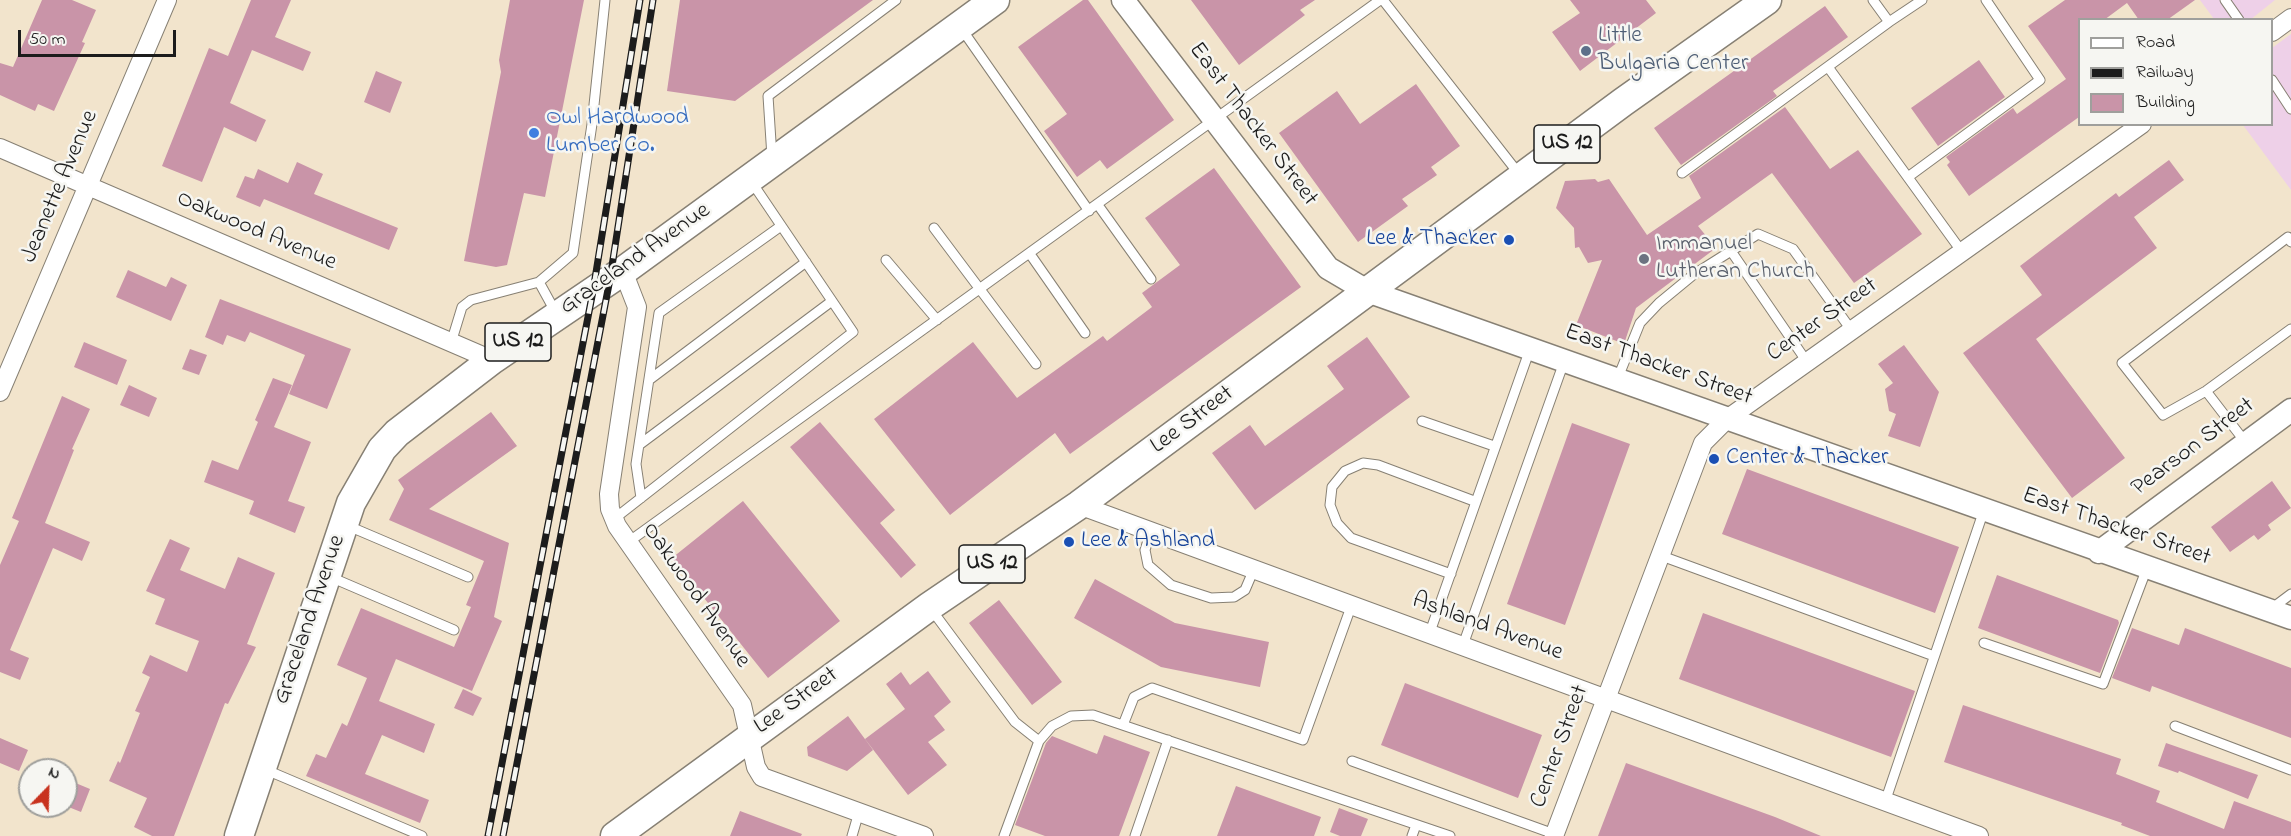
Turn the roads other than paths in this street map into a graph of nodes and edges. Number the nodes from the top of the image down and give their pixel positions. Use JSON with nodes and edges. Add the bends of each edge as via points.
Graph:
{"nodes":[{"id":1,"x":167,"y":0,"type":"edge"},
{"id":2,"x":605,"y":0,"type":"edge"},
{"id":3,"x":896,"y":0,"type":"edge"},
{"id":4,"x":1123,"y":0,"type":"edge"},
{"id":5,"x":1382,"y":0,"type":"edge"},
{"id":6,"x":1767,"y":0,"type":"edge"},
{"id":7,"x":1873,"y":0,"type":"edge"},
{"id":8,"x":1922,"y":0,"type":"edge"},
{"id":9,"x":1986,"y":0,"type":"edge"},
{"id":10,"x":2225,"y":0,"type":"edge"},
{"id":11,"x":976,"y":12,"type":"edge"},
{"id":12,"x":2238,"y":18,"type":"edge"},
{"id":13,"x":2291,"y":18,"type":"edge"},
{"id":14,"x":1889,"y":22,"type":"junction"},
{"id":15,"x":2273,"y":32,"type":"edge"},
{"id":16,"x":1828,"y":67,"type":"junction"},
{"id":17,"x":2273,"y":83,"type":"edge"},
{"id":18,"x":2291,"y":109,"type":"edge"},
{"id":19,"x":1215,"y":121,"type":"junction"},
{"id":20,"x":2139,"y":126,"type":"edge"},
{"id":21,"x":0,"y":148,"type":"edge"},
{"id":22,"x":772,"y":162,"type":"junction"},
{"id":23,"x":1682,"y":172,"type":"dead end"},
{"id":24,"x":1908,"y":177,"type":"junction"},
{"id":25,"x":1522,"y":178,"type":"junction"},
{"id":26,"x":749,"y":179,"type":"junction"},
{"id":27,"x":88,"y":186,"type":"junction"},
{"id":28,"x":1098,"y":205,"type":"junction"},
{"id":29,"x":1089,"y":211,"type":"junction"},
{"id":30,"x":781,"y":226,"type":"junction"},
{"id":31,"x":933,"y":228,"type":"dead end"},
{"id":32,"x":2291,"y":242,"type":"edge"},
{"id":33,"x":1731,"y":251,"type":"junction"},
{"id":34,"x":1962,"y":252,"type":"junction"},
{"id":35,"x":1030,"y":254,"type":"junction"},
{"id":36,"x":886,"y":260,"type":"dead end"},
{"id":37,"x":806,"y":262,"type":"junction"},
{"id":38,"x":623,"y":271,"type":"junction"},
{"id":39,"x":1151,"y":279,"type":"dead end"},
{"id":40,"x":539,"y":282,"type":"junction"},
{"id":41,"x":978,"y":291,"type":"junction"},
{"id":42,"x":1367,"y":291,"type":"junction"},
{"id":43,"x":832,"y":301,"type":"junction"},
{"id":44,"x":558,"y":315,"type":"junction"},
{"id":45,"x":938,"y":320,"type":"junction"},
{"id":46,"x":2291,"y":329,"type":"edge"},
{"id":47,"x":1852,"y":331,"type":"junction"},
{"id":48,"x":1085,"y":333,"type":"dead end"},
{"id":49,"x":451,"y":343,"type":"junction"},
{"id":50,"x":1530,"y":349,"type":"junction"},
{"id":51,"x":492,"y":360,"type":"junction"},
{"id":52,"x":1564,"y":361,"type":"junction"},
{"id":53,"x":1807,"y":362,"type":"junction"},
{"id":54,"x":1036,"y":363,"type":"dead end"},
{"id":55,"x":649,"y":380,"type":"junction"},
{"id":56,"x":1617,"y":380,"type":"junction"},
{"id":57,"x":2205,"y":390,"type":"junction"},
{"id":58,"x":0,"y":392,"type":"edge"},
{"id":59,"x":2291,"y":410,"type":"edge"},
{"id":60,"x":1727,"y":419,"type":"junction"},
{"id":61,"x":1422,"y":420,"type":"dead end"},
{"id":62,"x":2246,"y":443,"type":"junction"},
{"id":63,"x":639,"y":445,"type":"junction"},
{"id":64,"x":1494,"y":446,"type":"junction"},
{"id":65,"x":641,"y":498,"type":"junction"},
{"id":66,"x":1474,"y":501,"type":"junction"},
{"id":67,"x":1079,"y":505,"type":"junction"},
{"id":68,"x":1984,"y":510,"type":"junction"},
{"id":69,"x":614,"y":519,"type":"junction"},
{"id":70,"x":343,"y":524,"type":"junction"},
{"id":71,"x":1151,"y":531,"type":"junction"},
{"id":72,"x":627,"y":543,"type":"junction"},
{"id":73,"x":2100,"y":552,"type":"junction"},
{"id":74,"x":1659,"y":555,"type":"junction"},
{"id":75,"x":2147,"y":568,"type":"junction"},
{"id":76,"x":1254,"y":569,"type":"junction"},
{"id":77,"x":1451,"y":574,"type":"junction"},
{"id":78,"x":326,"y":575,"type":"junction"},
{"id":79,"x":468,"y":577,"type":"dead end"},
{"id":80,"x":2291,"y":594,"type":"edge"},
{"id":81,"x":1352,"y":604,"type":"junction"},
{"id":82,"x":930,"y":606,"type":"junction"},
{"id":83,"x":2269,"y":611,"type":"junction"},
{"id":84,"x":2291,"y":618,"type":"edge"},
{"id":85,"x":454,"y":630,"type":"dead end"},
{"id":86,"x":1430,"y":632,"type":"junction"},
{"id":87,"x":1984,"y":643,"type":"dead end"},
{"id":88,"x":1463,"y":645,"type":"junction"},
{"id":89,"x":1935,"y":656,"type":"junction"},
{"id":90,"x":1604,"y":698,"type":"junction"},
{"id":91,"x":1123,"y":725,"type":"junction"},
{"id":92,"x":2175,"y":726,"type":"dead end"},
{"id":93,"x":748,"y":736,"type":"junction"},
{"id":94,"x":1168,"y":740,"type":"junction"},
{"id":95,"x":1040,"y":741,"type":"junction"},
{"id":96,"x":1352,"y":761,"type":"dead end"},
{"id":97,"x":261,"y":768,"type":"junction"},
{"id":98,"x":2291,"y":771,"type":"edge"},
{"id":99,"x":1885,"y":802,"type":"junction"},
{"id":100,"x":859,"y":812,"type":"junction"},
{"id":101,"x":1416,"y":825,"type":"junction"},
{"id":102,"x":1554,"y":835,"type":"edge"},
{"id":103,"x":239,"y":836,"type":"edge"},
{"id":104,"x":422,"y":836,"type":"edge"},
{"id":105,"x":615,"y":836,"type":"edge"},
{"id":106,"x":852,"y":836,"type":"edge"},
{"id":107,"x":924,"y":836,"type":"edge"},
{"id":108,"x":1004,"y":836,"type":"edge"},
{"id":109,"x":1135,"y":836,"type":"edge"},
{"id":110,"x":1412,"y":836,"type":"edge"},
{"id":111,"x":1450,"y":836,"type":"edge"},
{"id":112,"x":1979,"y":836,"type":"edge"}],
"edges":[{"from":1,"to":27,"type":"street","name":"Jeanette Avenue"},
{"from":2,"to":40,"type":"lane","via":[[573,253]]},
{"from":3,"to":22,"type":"lane","via":[[768,96]]},
{"from":4,"to":19,"type":"street","name":"East Thacker Street"},
{"from":5,"to":19,"type":"lane"},
{"from":5,"to":25,"type":"lane"},
{"from":6,"to":25,"type":"main road","name":"Lee Street","number":"US 12"},
{"from":7,"to":14,"type":"lane"},
{"from":8,"to":14,"type":"lane"},
{"from":9,"to":24,"type":"lane","via":[[2040,80]]},
{"from":10,"to":12,"type":"lane"},
{"from":11,"to":22,"type":"main road","name":"Graceland Avenue","number":"US 12"},
{"from":11,"to":29,"type":"lane"},
{"from":13,"to":15,"type":"street"},
{"from":14,"to":16,"type":"lane"},
{"from":16,"to":23,"type":"lane"},
{"from":16,"to":24,"type":"lane"},
{"from":17,"to":18,"type":"lane"},
{"from":19,"to":28,"type":"lane"},
{"from":19,"to":42,"type":"street","name":"East Thacker Street","via":[[1328,268]]},
{"from":20,"to":34,"type":"street","name":"Center Street"},
{"from":21,"to":27,"type":"street","name":"Oakwood Avenue"},
{"from":22,"to":26,"type":"main road","name":"Graceland Avenue","number":"US 12"},
{"from":24,"to":34,"type":"lane"},
{"from":25,"to":42,"type":"main road","name":"Lee Street","number":"US 12"},
{"from":26,"to":30,"type":"lane"},
{"from":26,"to":38,"type":"main road","name":"Graceland Avenue","number":"US 12"},
{"from":27,"to":49,"type":"street","name":"Oakwood Avenue"},
{"from":27,"to":58,"type":"street","name":"Jeanette Avenue"},
{"from":28,"to":29,"type":"lane"},
{"from":28,"to":39,"type":"lane"},
{"from":29,"to":35,"type":"lane"},
{"from":30,"to":37,"type":"lane"},
{"from":30,"to":55,"type":"lane","via":[[659,313]]},
{"from":31,"to":41,"type":"lane"},
{"from":32,"to":57,"type":"lane","via":[[2288,237],[2122,363],[2163,415]]},
{"from":33,"to":47,"type":"lane","via":[[1758,234],[1793,249]]},
{"from":33,"to":53,"type":"lane"},
{"from":33,"to":56,"type":"lane","via":[[1684,282],[1640,323]]},
{"from":34,"to":47,"type":"street","name":"Center Street"},
{"from":35,"to":41,"type":"lane"},
{"from":35,"to":48,"type":"lane"},
{"from":36,"to":45,"type":"lane"},
{"from":37,"to":43,"type":"lane"},
{"from":37,"to":55,"type":"lane"},
{"from":38,"to":44,"type":"main road","name":"Graceland Avenue","number":"US 12"},
{"from":38,"to":69,"type":"street","name":"Oakwood Avenue","via":[[637,307],[609,494]]},
{"from":40,"to":44,"type":"lane"},
{"from":40,"to":49,"type":"lane","via":[[471,300],[462,307]]},
{"from":41,"to":45,"type":"lane"},
{"from":41,"to":54,"type":"lane"},
{"from":42,"to":50,"type":"street","name":"East Thacker Street"},
{"from":42,"to":67,"type":"main road","name":"Lee Street","number":"US 12"},
{"from":43,"to":63,"type":"lane"},
{"from":43,"to":65,"type":"lane","via":[[853,332]]},
{"from":44,"to":51,"type":"main road","name":"Graceland Avenue","number":"US 12"},
{"from":45,"to":72,"type":"lane"},
{"from":46,"to":57,"type":"lane"},
{"from":47,"to":53,"type":"street","name":"Center Street"},
{"from":49,"to":51,"type":"street","name":"Oakwood Avenue"},
{"from":50,"to":52,"type":"street","name":"East Thacker Street"},
{"from":50,"to":64,"type":"lane"},
{"from":51,"to":70,"type":"main road","name":"Graceland Avenue","number":"US 12","via":[[397,432],[381,449]]},
{"from":52,"to":56,"type":"street","name":"East Thacker Street"},
{"from":52,"to":88,"type":"lane"},
{"from":53,"to":60,"type":"street","name":"Center Street"},
{"from":55,"to":63,"type":"lane"},
{"from":56,"to":60,"type":"street","name":"East Thacker Street"},
{"from":57,"to":62,"type":"lane"},
{"from":59,"to":62,"type":"street","name":"Pearson Street"},
{"from":60,"to":68,"type":"street","name":"East Thacker Street"},
{"from":60,"to":74,"type":"street","name":"Center Street","via":[[1703,443]]},
{"from":61,"to":64,"type":"lane"},
{"from":62,"to":73,"type":"street","name":"Pearson Street"},
{"from":63,"to":65,"type":"lane","via":[[636,464]]},
{"from":64,"to":66,"type":"lane"},
{"from":65,"to":69,"type":"lane"},
{"from":66,"to":77,"type":"lane"},
{"from":66,"to":77,"type":"lane","via":[[1363,463],[1345,471],[1332,486],[1330,505],[1337,523],[1351,538]]},
{"from":67,"to":71,"type":"street","name":"Ashland Avenue"},
{"from":67,"to":82,"type":"main road","name":"Lee Street","number":"US 12"},
{"from":68,"to":73,"type":"street","name":"East Thacker Street"},
{"from":68,"to":89,"type":"lane"},
{"from":69,"to":72,"type":"street","name":"Oakwood Avenue"},
{"from":70,"to":78,"type":"main road","name":"Graceland Avenue","number":"US 12"},
{"from":70,"to":79,"type":"lane"},
{"from":71,"to":76,"type":"street","name":"Ashland Avenue"},
{"from":71,"to":76,"type":"lane","via":[[1145,550],[1149,565],[1170,585],[1211,598],[1234,597],[1245,590]]},
{"from":72,"to":93,"type":"street","name":"Oakwood Avenue","via":[[742,705]]},
{"from":73,"to":75,"type":"street","name":"East Thacker Street"},
{"from":74,"to":89,"type":"lane"},
{"from":74,"to":90,"type":"street","name":"Center Street"},
{"from":75,"to":83,"type":"street","name":"East Thacker Street"},
{"from":75,"to":87,"type":"lane","via":[[2103,684]]},
{"from":76,"to":81,"type":"street","name":"Ashland Avenue"},
{"from":77,"to":86,"type":"lane"},
{"from":78,"to":85,"type":"lane"},
{"from":78,"to":97,"type":"main road","name":"Graceland Avenue","number":"US 12"},
{"from":80,"to":83,"type":"lane"},
{"from":81,"to":86,"type":"street","name":"Ashland Avenue"},
{"from":81,"to":91,"type":"lane","via":[[1303,740],[1152,687],[1134,697]]},
{"from":82,"to":93,"type":"main road","name":"Lee Street","number":"US 12"},
{"from":82,"to":95,"type":"lane","via":[[1015,722]]},
{"from":83,"to":84,"type":"street","name":"East Thacker Street"},
{"from":86,"to":88,"type":"street","name":"Ashland Avenue"},
{"from":88,"to":90,"type":"street","name":"Ashland Avenue"},
{"from":89,"to":99,"type":"lane"},
{"from":90,"to":99,"type":"street","name":"Ashland Avenue"},
{"from":90,"to":102,"type":"street","name":"Center Street"},
{"from":91,"to":94,"type":"lane"},
{"from":91,"to":95,"type":"lane","via":[[1093,715],[1071,716],[1052,726]]},
{"from":92,"to":98,"type":"lane"},
{"from":93,"to":100,"type":"street","name":"Oakwood Avenue","via":[[762,777]]},
{"from":93,"to":105,"type":"main road","name":"Lee Street","number":"US 12"},
{"from":94,"to":101,"type":"lane"},
{"from":94,"to":109,"type":"lane"},
{"from":95,"to":108,"type":"lane"},
{"from":96,"to":102,"type":"lane"},
{"from":97,"to":103,"type":"main road","name":"Graceland Avenue","number":"US 12"},
{"from":97,"to":104,"type":"lane"},
{"from":99,"to":112,"type":"street","name":"Ashland Avenue"},
{"from":100,"to":106,"type":"lane"},
{"from":100,"to":107,"type":"street","name":"Oakwood Avenue"},
{"from":101,"to":110,"type":"lane"},
{"from":101,"to":111,"type":"lane"}]}
